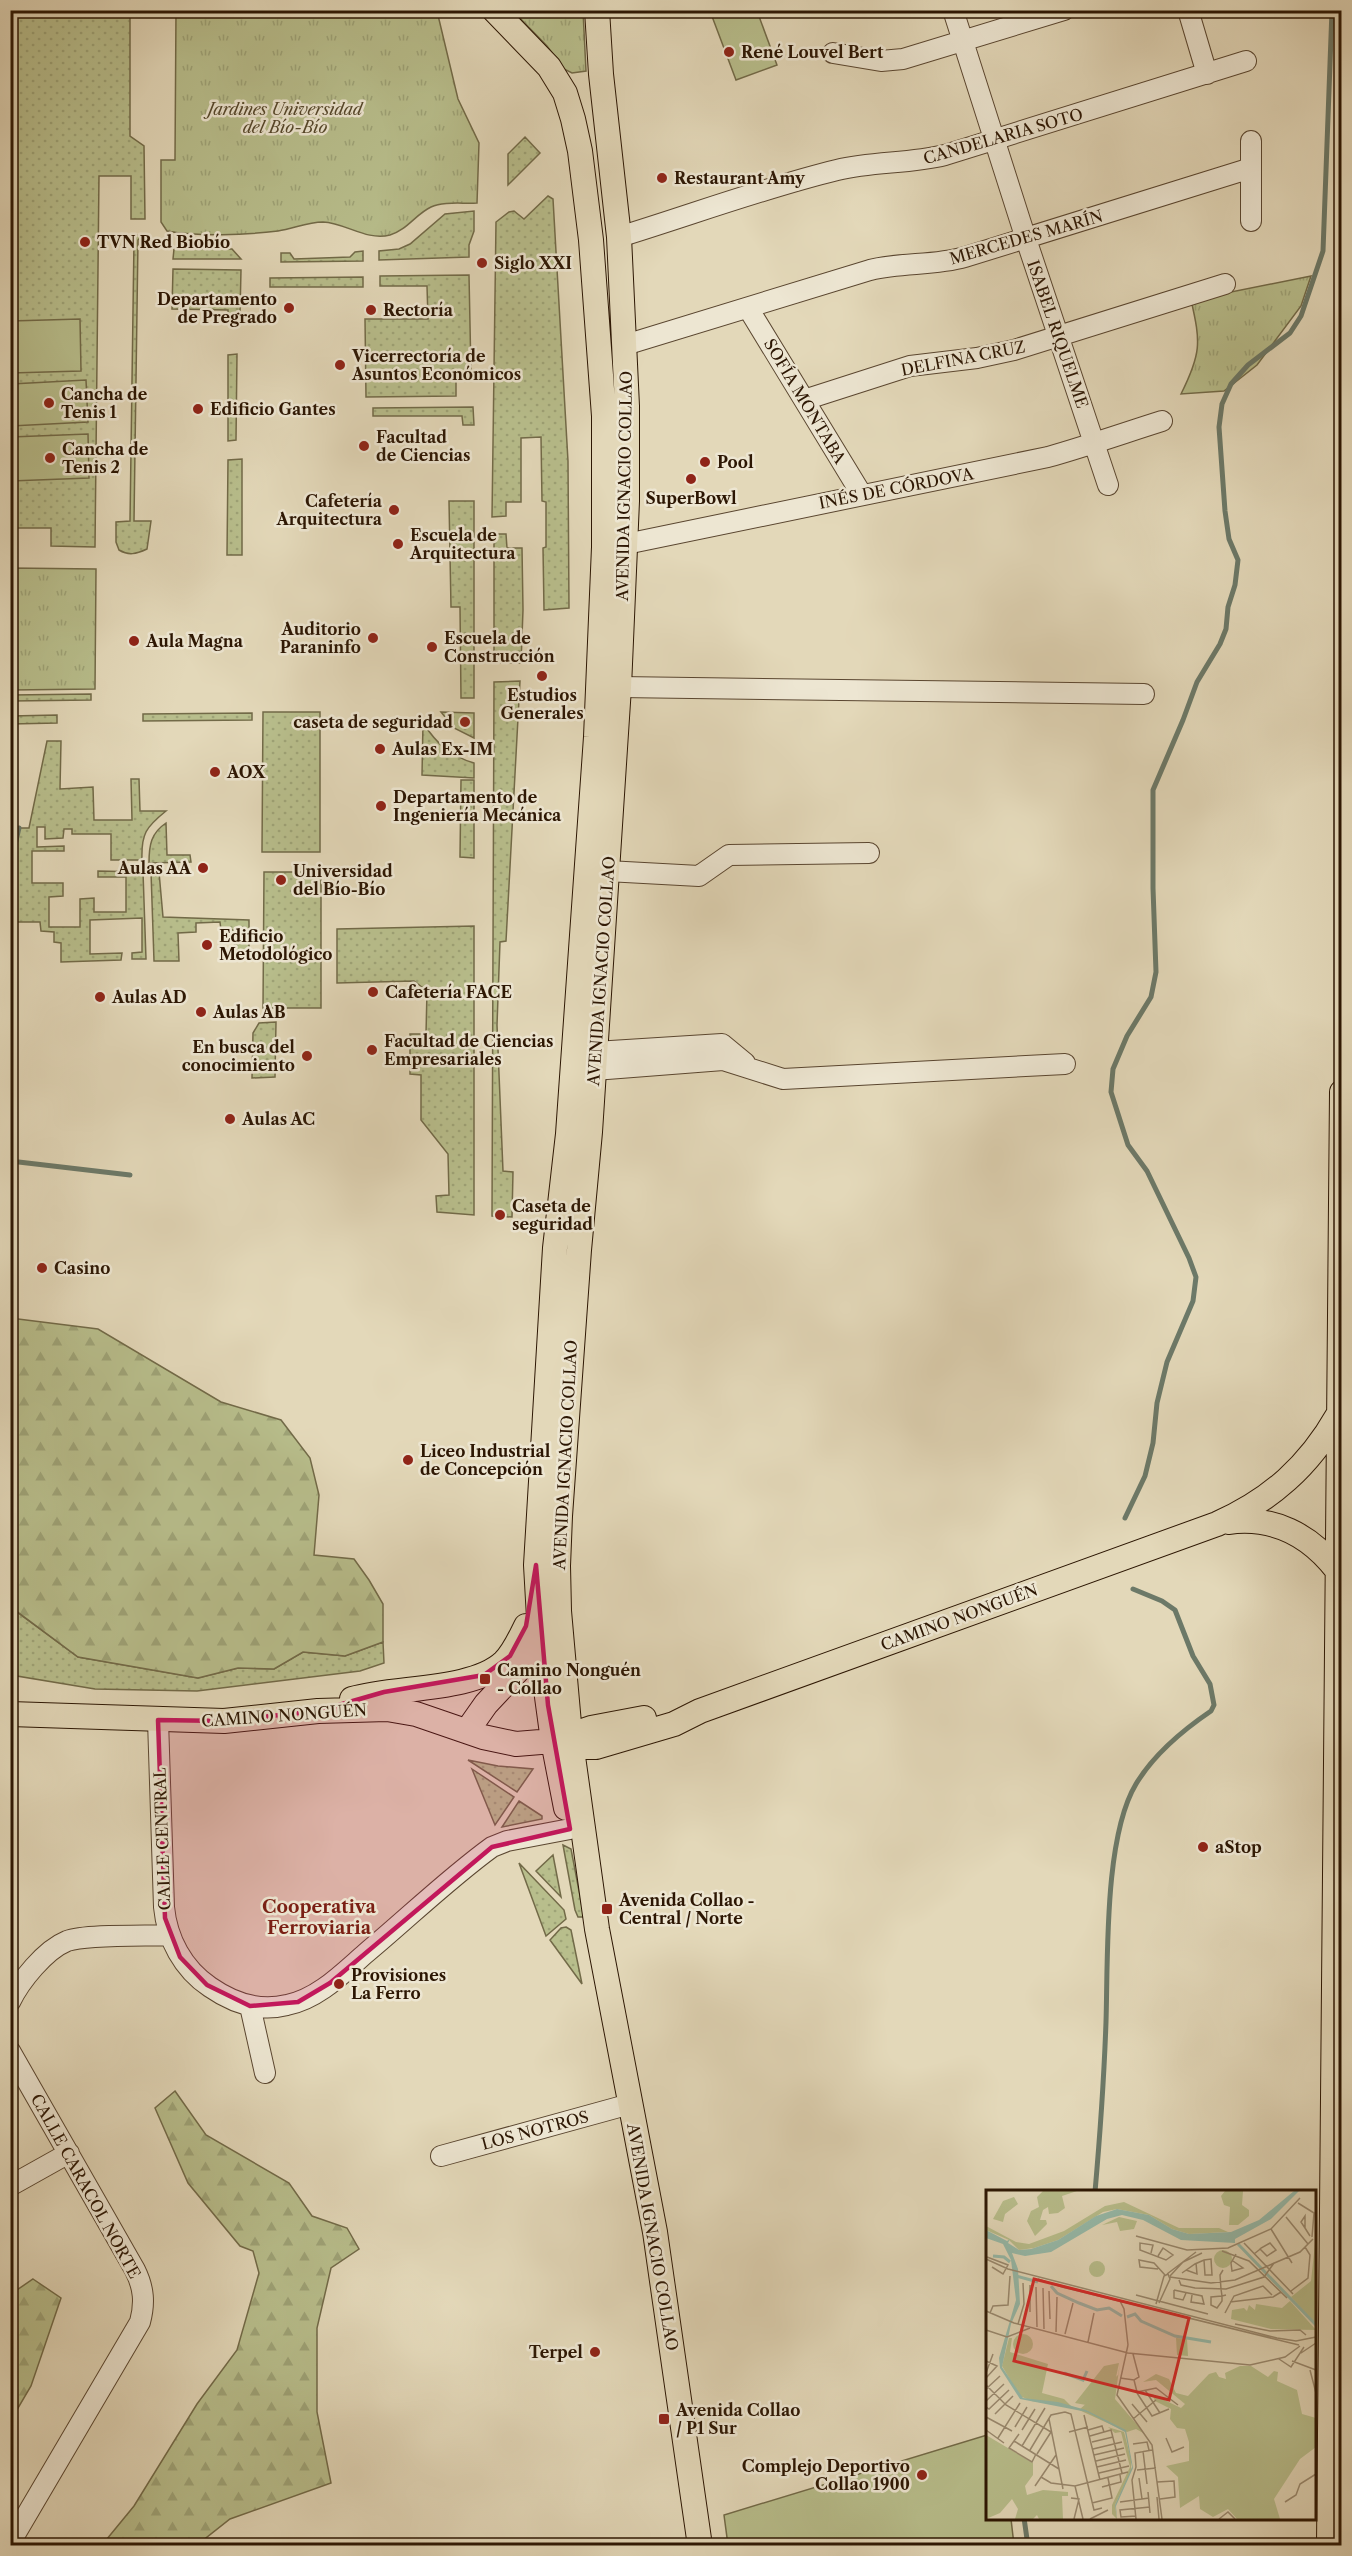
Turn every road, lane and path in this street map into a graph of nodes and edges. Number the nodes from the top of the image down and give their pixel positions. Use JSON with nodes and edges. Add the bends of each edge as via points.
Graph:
{"nodes":[{"id":1,"x":494,"y":10,"type":"edge"},
{"id":2,"x":597,"y":10,"type":"edge"},
{"id":3,"x":953,"y":10,"type":"edge"},
{"id":4,"x":1064,"y":10,"type":"edge"},
{"id":5,"x":1188,"y":10,"type":"edge"},
{"id":6,"x":963,"y":42,"type":"junction"},
{"id":7,"x":833,"y":53,"type":"dead end"},
{"id":8,"x":1246,"y":61,"type":"dead end"},
{"id":9,"x":1207,"y":74,"type":"junction"},
{"id":10,"x":994,"y":141,"type":"junction"},
{"id":11,"x":1251,"y":141,"type":"dead end"},
{"id":12,"x":1251,"y":168,"type":"junction"},
{"id":13,"x":1251,"y":221,"type":"dead end"},
{"id":14,"x":619,"y":237,"type":"junction"},
{"id":15,"x":1026,"y":239,"type":"junction"},
{"id":16,"x":1225,"y":284,"type":"dead end"},
{"id":17,"x":748,"y":308,"type":"junction"},
{"id":18,"x":1059,"y":337,"type":"junction"},
{"id":19,"x":625,"y":345,"type":"junction"},
{"id":20,"x":804,"y":400,"type":"junction"},
{"id":21,"x":1162,"y":421,"type":"dead end"},
{"id":22,"x":1095,"y":444,"type":"junction"},
{"id":23,"x":1108,"y":485,"type":"dead end"},
{"id":24,"x":862,"y":495,"type":"junction"},
{"id":25,"x":626,"y":544,"type":"junction"},
{"id":26,"x":619,"y":687,"type":"junction"},
{"id":27,"x":1143,"y":694,"type":"dead end"},
{"id":28,"x":868,"y":853,"type":"dead end"},
{"id":29,"x":607,"y":871,"type":"junction"},
{"id":30,"x":594,"y":1061,"type":"junction"},
{"id":31,"x":1065,"y":1064,"type":"dead end"},
{"id":32,"x":1341,"y":1092,"type":"edge"},
{"id":33,"x":1340,"y":1413,"type":"junction"},
{"id":34,"x":1217,"y":1524,"type":"junction"},
{"id":35,"x":536,"y":1565,"type":"junction"},
{"id":36,"x":1337,"y":1570,"type":"junction"},
{"id":37,"x":526,"y":1626,"type":"junction"},
{"id":38,"x":318,"y":1711,"type":"junction"},
{"id":39,"x":10,"y":1714,"type":"edge"},
{"id":40,"x":158,"y":1720,"type":"junction"},
{"id":41,"x":467,"y":1731,"type":"junction"},
{"id":42,"x":565,"y":1741,"type":"junction"},
{"id":43,"x":570,"y":1829,"type":"junction"},
{"id":44,"x":597,"y":1929,"type":"junction"},
{"id":45,"x":169,"y":1935,"type":"junction"},
{"id":46,"x":10,"y":2002,"type":"edge"},
{"id":47,"x":250,"y":2006,"type":"junction"},
{"id":48,"x":10,"y":2051,"type":"edge"},
{"id":49,"x":265,"y":2073,"type":"dead end"},
{"id":50,"x":630,"y":2104,"type":"junction"},
{"id":51,"x":69,"y":2153,"type":"junction"},
{"id":52,"x":441,"y":2156,"type":"dead end"},
{"id":53,"x":10,"y":2186,"type":"edge"},
{"id":54,"x":10,"y":2543,"type":"edge"},
{"id":55,"x":700,"y":2546,"type":"edge"},
{"id":56,"x":1329,"y":2546,"type":"edge"}],
"edges":[{"from":1,"to":35,"type":"main road","name":"AVENIDA IGNACIO COLLAO","via":[[549,67],[565,93],[580,151],[591,240],[605,457],[601,646],[587,874],[568,1134],[555,1248]]},
{"from":2,"to":14,"type":"main road","name":"AVENIDA IGNACIO COLLAO"},
{"from":3,"to":6,"type":"street","name":"ISABEL RIQUELME"},
{"from":4,"to":6,"type":"street"},
{"from":5,"to":9,"type":"street"},
{"from":6,"to":7,"type":"street","via":[[891,61]]},
{"from":6,"to":10,"type":"street","name":"ISABEL RIQUELME"},
{"from":8,"to":9,"type":"street","name":"CANDELARIA SOTO"},
{"from":9,"to":10,"type":"street","name":"CANDELARIA SOTO"},
{"from":10,"to":14,"type":"street","name":"CANDELARIA SOTO","via":[[922,160],[837,170]]},
{"from":10,"to":15,"type":"street","name":"ISABEL RIQUELME"},
{"from":11,"to":12,"type":"street"},
{"from":12,"to":13,"type":"street"},
{"from":12,"to":15,"type":"street","name":"MERCEDES MARÍN"},
{"from":14,"to":19,"type":"main road","name":"AVENIDA IGNACIO COLLAO"},
{"from":15,"to":17,"type":"street","name":"MERCEDES MARÍN","via":[[956,260],[888,266]]},
{"from":15,"to":18,"type":"street","name":"ISABEL RIQUELME"},
{"from":16,"to":18,"type":"street","name":"DELFINA CRUZ"},
{"from":17,"to":19,"type":"street","name":"MERCEDES MARÍN"},
{"from":17,"to":20,"type":"street","name":"SOFÍA MONTABA"},
{"from":18,"to":20,"type":"street","name":"DELFINA CRUZ","via":[[977,358],[910,366]]},
{"from":18,"to":22,"type":"street","name":"ISABEL RIQUELME"},
{"from":19,"to":25,"type":"main road","name":"AVENIDA IGNACIO COLLAO"},
{"from":20,"to":24,"type":"street","name":"SOFÍA MONTABA"},
{"from":21,"to":22,"type":"street","name":"INÉS DE CÓRDOVA"},
{"from":22,"to":23,"type":"street","name":"ISABEL RIQUELME"},
{"from":22,"to":24,"type":"street","name":"INÉS DE CÓRDOVA"},
{"from":24,"to":25,"type":"street","name":"INÉS DE CÓRDOVA"},
{"from":25,"to":26,"type":"main road","name":"AVENIDA IGNACIO COLLAO"},
{"from":26,"to":27,"type":"street"},
{"from":26,"to":29,"type":"main road","name":"AVENIDA IGNACIO COLLAO"},
{"from":28,"to":29,"type":"street","via":[[729,855],[699,876]]},
{"from":29,"to":30,"type":"main road","name":"AVENIDA IGNACIO COLLAO"},
{"from":30,"to":31,"type":"street","via":[[723,1060],[783,1078]]},
{"from":30,"to":42,"type":"main road","name":"AVENIDA IGNACIO COLLAO","via":[[558,1566]]},
{"from":32,"to":33,"type":"main road"},
{"from":33,"to":34,"type":"main road","name":"CAMINO NONGUÉN","via":[[1315,1452],[1282,1486]]},
{"from":33,"to":36,"type":"main road"},
{"from":34,"to":36,"type":"main road","name":"CAMINO NONGUÉN","via":[[1244,1520],[1280,1526],[1314,1545]]},
{"from":34,"to":42,"type":"main road","name":"CAMINO NONGUÉN","via":[[700,1711],[674,1724],[596,1747]]},
{"from":35,"to":37,"type":"main road","via":[[529,1586]]},
{"from":35,"to":42,"type":"main road","name":"AVENIDA IGNACIO COLLAO","via":[[540,1645]]},
{"from":36,"to":56,"type":"main road"},
{"from":37,"to":38,"type":"main road","via":[[510,1656],[484,1675],[367,1695]]},
{"from":37,"to":41,"type":"main road","via":[[526,1646],[519,1669]]},
{"from":38,"to":40,"type":"main road","name":"CAMINO NONGUÉN","via":[[224,1721]]},
{"from":38,"to":41,"type":"main road","name":"CAMINO NONGUÉN","via":[[387,1709]]},
{"from":39,"to":40,"type":"main road","name":"CAMINO NONGUÉN"},
{"from":40,"to":45,"type":"street","name":"CALLE CENTRAL","via":[[164,1907]]},
{"from":41,"to":42,"type":"main road","name":"CAMINO NONGUÉN","via":[[516,1744]]},
{"from":42,"to":43,"type":"main road","name":"AVENIDA IGNACIO COLLAO"},
{"from":42,"to":44,"type":"main road","name":"AVENIDA IGNACIO COLLAO"},
{"from":43,"to":44,"type":"main road","name":"AVENIDA IGNACIO COLLAO"},
{"from":43,"to":47,"type":"street","name":"CALLE CENTRAL","via":[[492,1847],[317,1992],[288,2005]]},
{"from":44,"to":50,"type":"main road","name":"AVENIDA IGNACIO COLLAO"},
{"from":45,"to":46,"type":"street","via":[[68,1940],[27,1975]]},
{"from":45,"to":47,"type":"street","name":"CALLE CENTRAL","via":[[180,1957],[197,1977],[220,1994]]},
{"from":47,"to":49,"type":"street"},
{"from":48,"to":51,"type":"street","name":"CALLE CARACOL NORTE"},
{"from":50,"to":52,"type":"street","name":"LOS NOTROS"},
{"from":50,"to":55,"type":"main road","name":"AVENIDA IGNACIO COLLAO","via":[[656,2242]]},
{"from":51,"to":53,"type":"street"},
{"from":51,"to":54,"type":"street","name":"CALLE CARACOL NORTE","via":[[140,2279],[143,2311]]}]}
